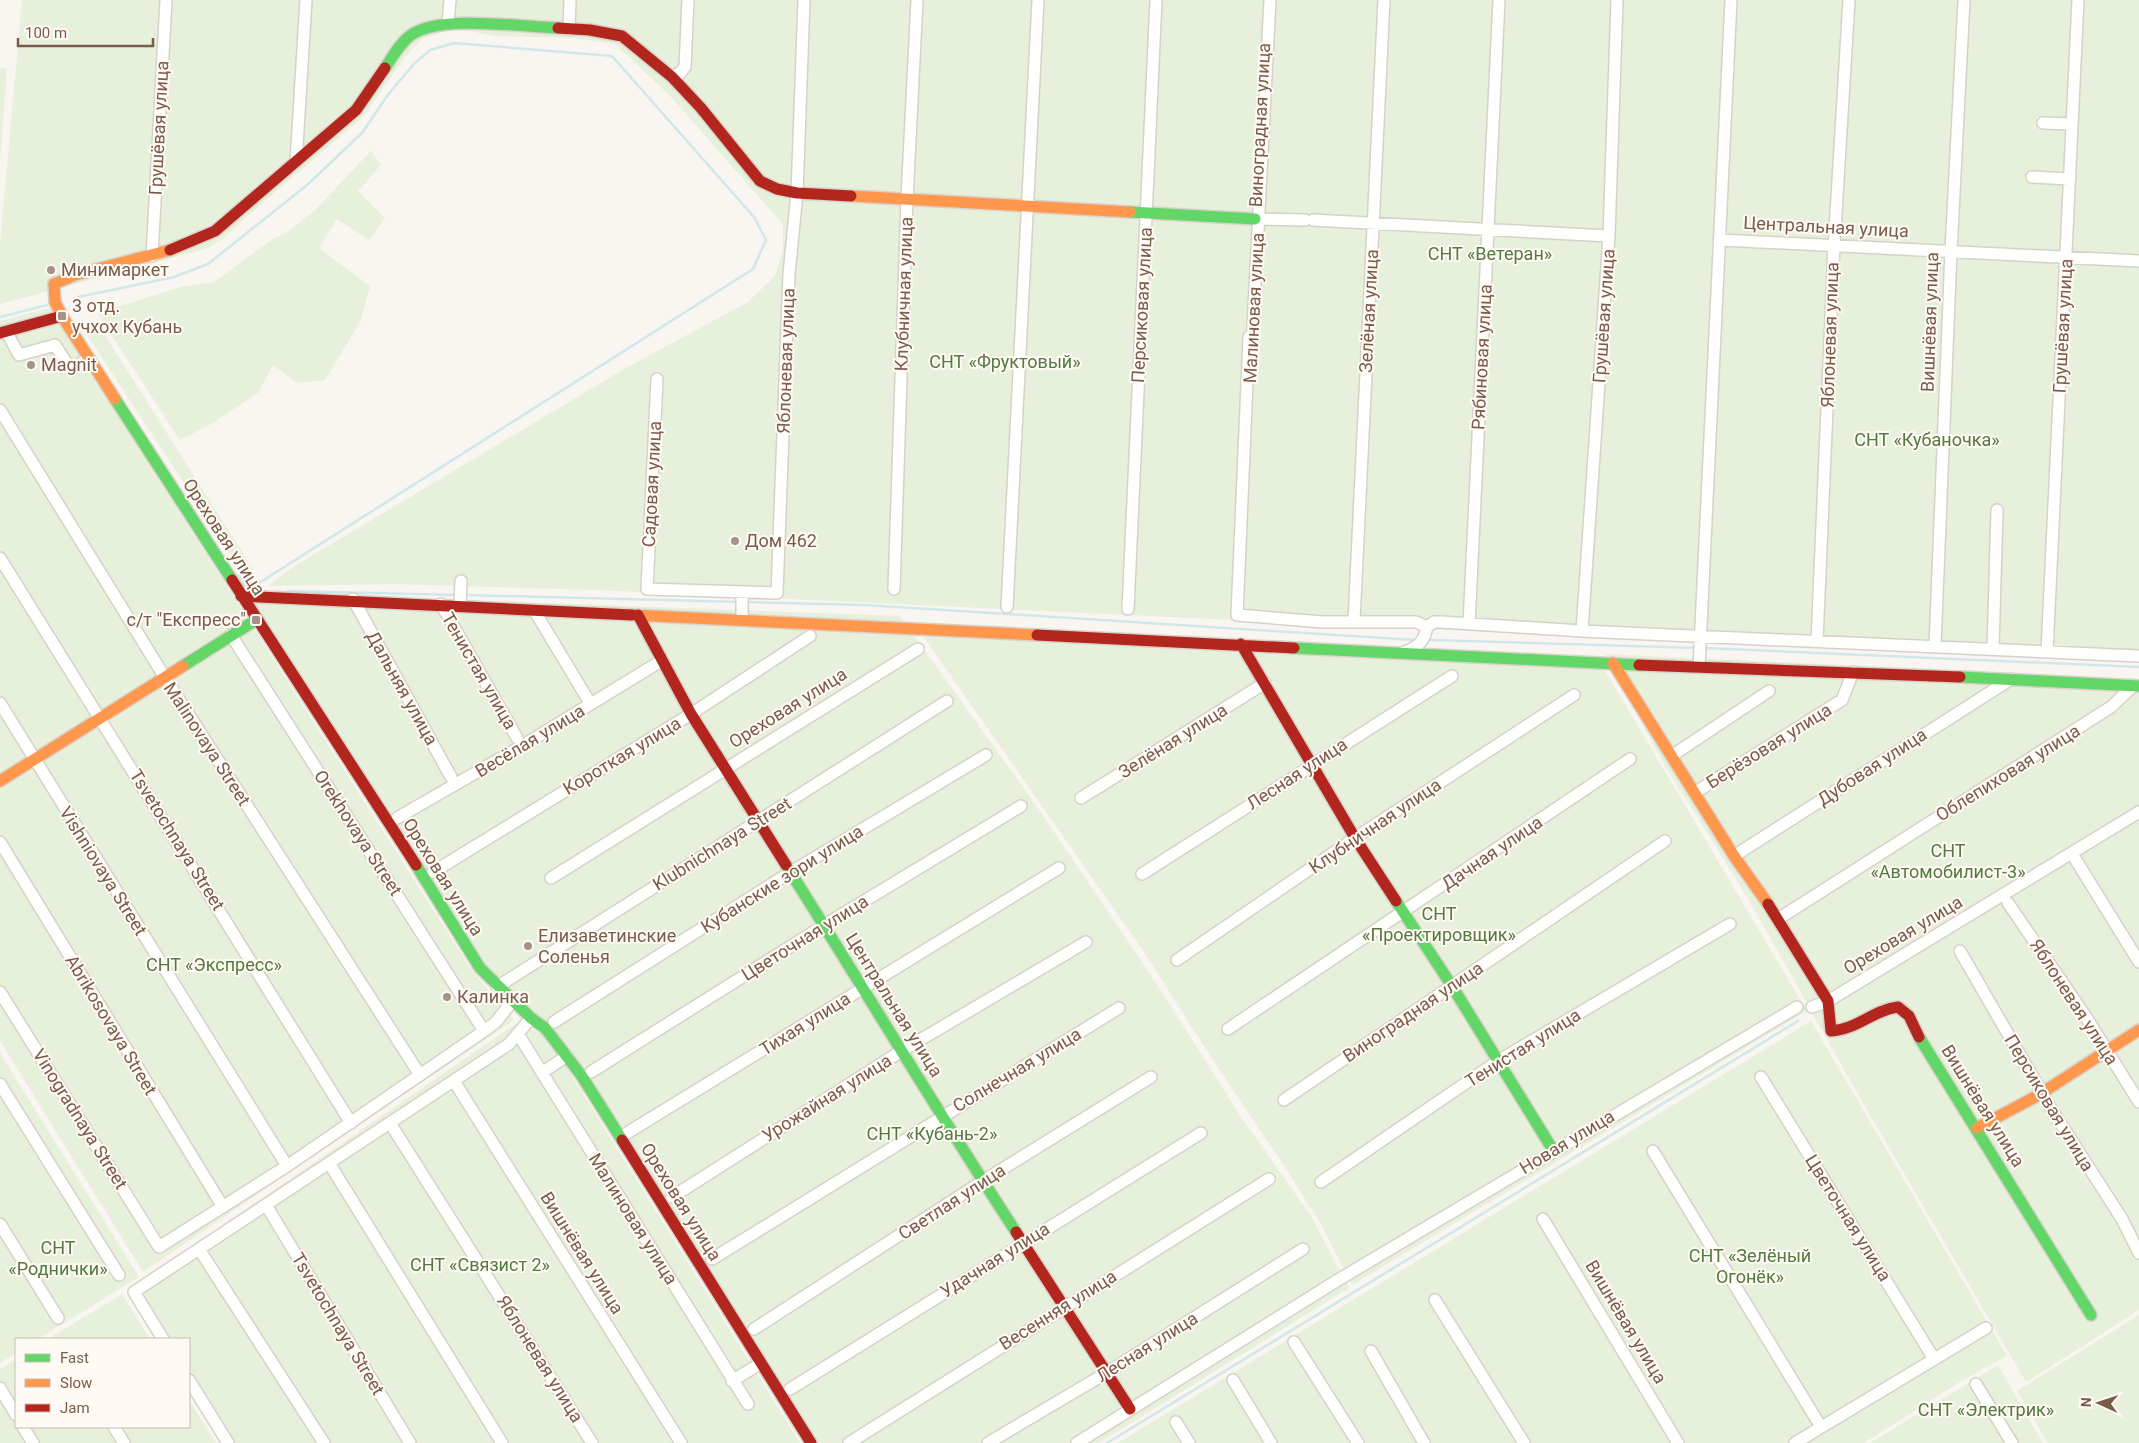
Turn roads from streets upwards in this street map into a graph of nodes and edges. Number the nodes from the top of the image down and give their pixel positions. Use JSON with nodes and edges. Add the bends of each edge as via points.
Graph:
{"nodes":[{"id":1,"x":166,"y":0,"type":"edge"},
{"id":2,"x":306,"y":0,"type":"edge"},
{"id":3,"x":450,"y":0,"type":"edge"},
{"id":4,"x":570,"y":0,"type":"edge"},
{"id":5,"x":688,"y":0,"type":"edge"},
{"id":6,"x":804,"y":0,"type":"edge"},
{"id":7,"x":917,"y":0,"type":"edge"},
{"id":8,"x":1038,"y":0,"type":"edge"},
{"id":9,"x":1156,"y":0,"type":"edge"},
{"id":10,"x":1268,"y":0,"type":"edge"},
{"id":11,"x":1384,"y":0,"type":"edge"},
{"id":12,"x":1499,"y":0,"type":"edge"},
{"id":13,"x":1617,"y":0,"type":"edge"},
{"id":14,"x":1731,"y":0,"type":"edge"},
{"id":15,"x":1849,"y":0,"type":"edge"},
{"id":16,"x":1964,"y":0,"type":"edge"},
{"id":17,"x":2078,"y":0,"type":"edge"},
{"id":18,"x":448,"y":23,"type":"junction"},
{"id":19,"x":569,"y":30,"type":"junction"},
{"id":20,"x":672,"y":77,"type":"junction"},
{"id":21,"x":2042,"y":123,"type":"dead end"},
{"id":22,"x":2072,"y":124,"type":"junction"},
{"id":23,"x":296,"y":162,"type":"junction"},
{"id":24,"x":2032,"y":177,"type":"dead end"},
{"id":25,"x":2070,"y":179,"type":"junction"},
{"id":26,"x":796,"y":194,"type":"junction"},
{"id":27,"x":907,"y":199,"type":"junction"},
{"id":28,"x":1028,"y":207,"type":"junction"},
{"id":29,"x":1146,"y":212,"type":"junction"},
{"id":30,"x":1257,"y":219,"type":"junction"},
{"id":31,"x":1373,"y":223,"type":"junction"},
{"id":32,"x":1489,"y":230,"type":"junction"},
{"id":33,"x":1609,"y":236,"type":"junction"},
{"id":34,"x":1721,"y":240,"type":"junction"},
{"id":35,"x":1834,"y":246,"type":"junction"},
{"id":36,"x":1951,"y":251,"type":"junction"},
{"id":37,"x":152,"y":256,"type":"junction"},
{"id":38,"x":2066,"y":257,"type":"junction"},
{"id":39,"x":2139,"y":261,"type":"edge"},
{"id":40,"x":1252,"y":280,"type":"dead end"},
{"id":41,"x":62,"y":316,"type":"junction"},
{"id":42,"x":3,"y":332,"type":"edge"},
{"id":43,"x":1250,"y":337,"type":"dead end"},
{"id":44,"x":89,"y":358,"type":"junction"},
{"id":45,"x":657,"y":379,"type":"dead end"},
{"id":46,"x":0,"y":410,"type":"edge"},
{"id":47,"x":1998,"y":510,"type":"dead end"},
{"id":48,"x":0,"y":558,"type":"edge"},
{"id":49,"x":647,"y":589,"type":"joint"},
{"id":50,"x":894,"y":589,"type":"dead end"},
{"id":51,"x":241,"y":596,"type":"junction"},
{"id":52,"x":742,"y":598,"type":"junction"},
{"id":53,"x":353,"y":599,"type":"junction"},
{"id":54,"x":441,"y":604,"type":"junction"},
{"id":55,"x":1007,"y":607,"type":"dead end"},
{"id":56,"x":1128,"y":609,"type":"dead end"},
{"id":57,"x":534,"y":610,"type":"junction"},
{"id":58,"x":638,"y":615,"type":"junction"},
{"id":59,"x":1238,"y":615,"type":"junction"},
{"id":60,"x":742,"y":619,"type":"junction"},
{"id":61,"x":256,"y":620,"type":"junction"},
{"id":62,"x":1354,"y":621,"type":"junction"},
{"id":63,"x":1469,"y":624,"type":"junction"},
{"id":64,"x":1427,"y":627,"type":"junction"},
{"id":65,"x":1582,"y":631,"type":"junction"},
{"id":66,"x":231,"y":635,"type":"junction"},
{"id":67,"x":1701,"y":635,"type":"junction"},
{"id":68,"x":810,"y":636,"type":"dead end"},
{"id":69,"x":1817,"y":640,"type":"junction"},
{"id":70,"x":1242,"y":644,"type":"junction"},
{"id":71,"x":1935,"y":646,"type":"junction"},
{"id":72,"x":918,"y":649,"type":"dead end"},
{"id":73,"x":1993,"y":649,"type":"junction"},
{"id":74,"x":1404,"y":652,"type":"junction"},
{"id":75,"x":2047,"y":652,"type":"junction"},
{"id":76,"x":2139,"y":656,"type":"edge"},
{"id":77,"x":661,"y":662,"type":"junction"},
{"id":78,"x":1614,"y":663,"type":"junction"},
{"id":79,"x":1700,"y":667,"type":"junction"},
{"id":80,"x":1853,"y":672,"type":"junction"},
{"id":81,"x":164,"y":676,"type":"junction"},
{"id":82,"x":1452,"y":676,"type":"dead end"},
{"id":83,"x":2010,"y":679,"type":"junction"},
{"id":84,"x":1265,"y":683,"type":"junction"},
{"id":85,"x":2136,"y":686,"type":"edge"},
{"id":86,"x":1769,"y":691,"type":"dead end"},
{"id":87,"x":1574,"y":695,"type":"dead end"},
{"id":88,"x":588,"y":698,"type":"dead end"},
{"id":89,"x":947,"y":702,"type":"dead end"},
{"id":90,"x":0,"y":703,"type":"edge"},
{"id":91,"x":691,"y":714,"type":"junction"},
{"id":92,"x":100,"y":717,"type":"junction"},
{"id":93,"x":517,"y":738,"type":"dead end"},
{"id":94,"x":986,"y":755,"type":"dead end"},
{"id":95,"x":1673,"y":755,"type":"junction"},
{"id":96,"x":35,"y":759,"type":"junction"},
{"id":97,"x":1630,"y":759,"type":"dead end"},
{"id":98,"x":1313,"y":763,"type":"junction"},
{"id":99,"x":726,"y":767,"type":"junction"},
{"id":100,"x":450,"y":777,"type":"dead end"},
{"id":101,"x":0,"y":781,"type":"edge"},
{"id":102,"x":1696,"y":792,"type":"junction"},
{"id":103,"x":1081,"y":798,"type":"dead end"},
{"id":104,"x":1021,"y":806,"type":"dead end"},
{"id":105,"x":2139,"y":812,"type":"edge"},
{"id":106,"x":397,"y":818,"type":"dead end"},
{"id":107,"x":758,"y":820,"type":"junction"},
{"id":108,"x":1355,"y":838,"type":"junction"},
{"id":109,"x":1665,"y":841,"type":"dead end"},
{"id":110,"x":0,"y":842,"type":"edge"},
{"id":111,"x":1734,"y":856,"type":"junction"},
{"id":112,"x":2074,"y":857,"type":"dead end"},
{"id":113,"x":1059,"y":868,"type":"dead end"},
{"id":114,"x":432,"y":872,"type":"dead end"},
{"id":115,"x":791,"y":872,"type":"junction"},
{"id":116,"x":1142,"y":874,"type":"dead end"},
{"id":117,"x":551,"y":878,"type":"dead end"},
{"id":118,"x":2008,"y":903,"type":"dead end"},
{"id":119,"x":1402,"y":913,"type":"junction"},
{"id":120,"x":1778,"y":919,"type":"junction"},
{"id":121,"x":1730,"y":924,"type":"dead end"},
{"id":122,"x":823,"y":926,"type":"junction"},
{"id":123,"x":1086,"y":942,"type":"dead end"},
{"id":124,"x":1960,"y":951,"type":"dead end"},
{"id":125,"x":1177,"y":960,"type":"dead end"},
{"id":126,"x":2139,"y":962,"type":"edge"},
{"id":127,"x":1452,"y":986,"type":"junction"},
{"id":128,"x":497,"y":987,"type":"junction"},
{"id":129,"x":864,"y":988,"type":"junction"},
{"id":130,"x":0,"y":992,"type":"edge"},
{"id":131,"x":514,"y":999,"type":"junction"},
{"id":132,"x":1828,"y":1002,"type":"junction"},
{"id":133,"x":1796,"y":1007,"type":"dead end"},
{"id":134,"x":1812,"y":1007,"type":"dead end"},
{"id":135,"x":1119,"y":1008,"type":"dead end"},
{"id":136,"x":531,"y":1018,"type":"junction"},
{"id":137,"x":554,"y":1022,"type":"dead end"},
{"id":138,"x":1228,"y":1029,"type":"dead end"},
{"id":139,"x":2139,"y":1030,"type":"edge"},
{"id":140,"x":484,"y":1031,"type":"junction"},
{"id":141,"x":518,"y":1034,"type":"junction"},
{"id":142,"x":903,"y":1050,"type":"junction"},
{"id":143,"x":2105,"y":1051,"type":"junction"},
{"id":144,"x":567,"y":1056,"type":"junction"},
{"id":145,"x":1498,"y":1061,"type":"junction"},
{"id":146,"x":543,"y":1072,"type":"junction"},
{"id":147,"x":591,"y":1072,"type":"dead end"},
{"id":148,"x":420,"y":1075,"type":"junction"},
{"id":149,"x":1151,"y":1077,"type":"dead end"},
{"id":150,"x":1761,"y":1077,"type":"dead end"},
{"id":151,"x":454,"y":1081,"type":"junction"},
{"id":152,"x":0,"y":1084,"type":"edge"},
{"id":153,"x":2042,"y":1092,"type":"junction"},
{"id":154,"x":1284,"y":1100,"type":"dead end"},
{"id":155,"x":2139,"y":1102,"type":"edge"},
{"id":156,"x":942,"y":1116,"type":"junction"},
{"id":157,"x":351,"y":1123,"type":"junction"},
{"id":158,"x":390,"y":1123,"type":"junction"},
{"id":159,"x":1977,"y":1128,"type":"junction"},
{"id":160,"x":627,"y":1133,"type":"dead end"},
{"id":161,"x":1200,"y":1133,"type":"dead end"},
{"id":162,"x":1553,"y":1150,"type":"junction"},
{"id":163,"x":1653,"y":1151,"type":"dead end"},
{"id":164,"x":329,"y":1163,"type":"junction"},
{"id":165,"x":286,"y":1166,"type":"junction"},
{"id":166,"x":1269,"y":1179,"type":"dead end"},
{"id":167,"x":983,"y":1181,"type":"junction"},
{"id":168,"x":1321,"y":1182,"type":"dead end"},
{"id":169,"x":672,"y":1197,"type":"dead end"},
{"id":170,"x":266,"y":1205,"type":"junction"},
{"id":171,"x":223,"y":1207,"type":"junction"},
{"id":172,"x":1543,"y":1219,"type":"dead end"},
{"id":173,"x":0,"y":1224,"type":"edge"},
{"id":174,"x":1023,"y":1243,"type":"junction"},
{"id":175,"x":199,"y":1249,"type":"junction"},
{"id":176,"x":1303,"y":1249,"type":"dead end"},
{"id":177,"x":2139,"y":1253,"type":"edge"},
{"id":178,"x":712,"y":1259,"type":"dead end"},
{"id":179,"x":119,"y":1275,"type":"dead end"},
{"id":180,"x":1435,"y":1300,"type":"dead end"},
{"id":181,"x":1064,"y":1306,"type":"junction"},
{"id":182,"x":2091,"y":1315,"type":"dead end"},
{"id":183,"x":58,"y":1318,"type":"dead end"},
{"id":184,"x":1986,"y":1328,"type":"dead end"},
{"id":185,"x":754,"y":1330,"type":"dead end"},
{"id":186,"x":162,"y":1338,"type":"edge"},
{"id":187,"x":1294,"y":1342,"type":"dead end"},
{"id":188,"x":1371,"y":1351,"type":"dead end"},
{"id":189,"x":1934,"y":1359,"type":"junction"},
{"id":190,"x":761,"y":1363,"type":"junction"},
{"id":191,"x":1108,"y":1372,"type":"junction"},
{"id":192,"x":1232,"y":1380,"type":"dead end"},
{"id":193,"x":732,"y":1381,"type":"junction"},
{"id":194,"x":190,"y":1382,"type":"edge"},
{"id":195,"x":1976,"y":1384,"type":"dead end"},
{"id":196,"x":0,"y":1388,"type":"edge"},
{"id":197,"x":790,"y":1389,"type":"dead end"},
{"id":198,"x":748,"y":1404,"type":"dead end"},
{"id":199,"x":1130,"y":1409,"type":"junction"},
{"id":200,"x":15,"y":1413,"type":"edge"},
{"id":201,"x":1176,"y":1422,"type":"dead end"},
{"id":202,"x":24,"y":1428,"type":"edge"},
{"id":203,"x":115,"y":1428,"type":"edge"},
{"id":204,"x":1821,"y":1428,"type":"junction"},
{"id":205,"x":33,"y":1443,"type":"edge"},
{"id":206,"x":124,"y":1443,"type":"edge"},
{"id":207,"x":228,"y":1443,"type":"edge"},
{"id":208,"x":324,"y":1443,"type":"edge"},
{"id":209,"x":410,"y":1443,"type":"edge"},
{"id":210,"x":502,"y":1443,"type":"edge"},
{"id":211,"x":592,"y":1443,"type":"edge"},
{"id":212,"x":681,"y":1443,"type":"edge"},
{"id":213,"x":811,"y":1443,"type":"edge"},
{"id":214,"x":848,"y":1443,"type":"edge"},
{"id":215,"x":988,"y":1443,"type":"edge"},
{"id":216,"x":1077,"y":1443,"type":"edge"},
{"id":217,"x":1188,"y":1443,"type":"edge"},
{"id":218,"x":1271,"y":1443,"type":"edge"},
{"id":219,"x":1358,"y":1443,"type":"edge"},
{"id":220,"x":1424,"y":1443,"type":"edge"},
{"id":221,"x":1524,"y":1443,"type":"edge"},
{"id":222,"x":1678,"y":1443,"type":"edge"},
{"id":223,"x":1795,"y":1443,"type":"edge"},
{"id":224,"x":2012,"y":1443,"type":"edge"}],
"edges":[{"from":1,"to":37,"type":"street","name":"Грушёвая улица"},
{"from":2,"to":23,"type":"street"},
{"from":3,"to":18,"type":"street"},
{"from":4,"to":19,"type":"street"},
{"from":5,"to":20,"type":"street","via":[[685,66]]},
{"from":6,"to":26,"type":"street","name":"Яблоневая улица"},
{"from":7,"to":27,"type":"street","name":"Клубничная улица"},
{"from":8,"to":28,"type":"street"},
{"from":9,"to":29,"type":"street","name":"Персиковая улица"},
{"from":10,"to":30,"type":"street","name":"Виноградная улица"},
{"from":11,"to":31,"type":"street","name":"Зелёная улица"},
{"from":12,"to":32,"type":"street","name":"Рябиновая улица"},
{"from":13,"to":33,"type":"street","name":"Грушёвая улица"},
{"from":14,"to":34,"type":"street"},
{"from":15,"to":35,"type":"street","name":"Яблоневая улица"},
{"from":16,"to":36,"type":"street","name":"Вишнёвая улица"},
{"from":17,"to":22,"type":"street","name":"Грушёвая улица"},
{"from":18,"to":19,"type":"street"},
{"from":18,"to":23,"type":"street","via":[[428,26],[411,35],[399,47],[356,110]]},
{"from":19,"to":20,"type":"street","via":[[622,36]]},
{"from":20,"to":26,"type":"street","via":[[760,181]]},
{"from":21,"to":22,"type":"street"},
{"from":22,"to":25,"type":"street","name":"Грушёвая улица"},
{"from":23,"to":37,"type":"street","via":[[215,231]]},
{"from":24,"to":25,"type":"street"},
{"from":25,"to":38,"type":"street","name":"Грушёвая улица"},
{"from":26,"to":27,"type":"street"},
{"from":26,"to":52,"type":"street","name":"Яблоневая улица","via":[[789,274],[776,593]]},
{"from":27,"to":28,"type":"street"},
{"from":27,"to":50,"type":"street","name":"Клубничная улица"},
{"from":28,"to":29,"type":"street"},
{"from":28,"to":55,"type":"street"},
{"from":29,"to":30,"type":"street"},
{"from":29,"to":56,"type":"street","name":"Персиковая улица"},
{"from":30,"to":31,"type":"street"},
{"from":30,"to":40,"type":"street","name":"Виноградная улица"},
{"from":30,"to":59,"type":"street","name":"Малиновая улица"},
{"from":31,"to":32,"type":"street"},
{"from":31,"to":62,"type":"street","name":"Зелёная улица"},
{"from":32,"to":33,"type":"street"},
{"from":32,"to":63,"type":"street","name":"Рябиновая улица"},
{"from":33,"to":65,"type":"street","name":"Грушёвая улица"},
{"from":34,"to":35,"type":"street","name":"Центральная улица"},
{"from":34,"to":67,"type":"street"},
{"from":35,"to":36,"type":"street","name":"Центральная улица"},
{"from":35,"to":69,"type":"street","name":"Яблоневая улица"},
{"from":36,"to":38,"type":"street","name":"Центральная улица"},
{"from":36,"to":71,"type":"street","name":"Вишнёвая улица"},
{"from":37,"to":41,"type":"street","name":"Ореховая улица","via":[[76,275],[54,284],[55,302]]},
{"from":38,"to":39,"type":"street","name":"Центральная улица"},
{"from":38,"to":75,"type":"street","name":"Грушёвая улица"},
{"from":41,"to":42,"type":"street"},
{"from":41,"to":44,"type":"street","name":"Ореховая улица"},
{"from":42,"to":44,"type":"street","via":[[18,355],[55,345],[71,370]]},
{"from":43,"to":59,"type":"street"},
{"from":44,"to":51,"type":"street","name":"Ореховая улица"},
{"from":45,"to":49,"type":"street","name":"Садовая улица"},
{"from":46,"to":81,"type":"street","name":"Malinovaya Street"},
{"from":47,"to":73,"type":"street"},
{"from":48,"to":92,"type":"street","name":"Tsvetochnaya Street"},
{"from":49,"to":52,"type":"street","name":"Яблоневая улица"},
{"from":51,"to":53,"type":"street"},
{"from":51,"to":61,"type":"street","name":"Ореховая улица"},
{"from":52,"to":60,"type":"street"},
{"from":53,"to":54,"type":"street"},
{"from":53,"to":100,"type":"street","name":"Дальняя улица"},
{"from":54,"to":57,"type":"street","via":[[461,594]]},
{"from":54,"to":93,"type":"street","name":"Тенистая улица"},
{"from":57,"to":58,"type":"street"},
{"from":57,"to":88,"type":"street"},
{"from":58,"to":60,"type":"street"},
{"from":58,"to":77,"type":"street","name":"Центральная улица"},
{"from":59,"to":62,"type":"street","via":[[1323,622]]},
{"from":60,"to":70,"type":"street"},
{"from":61,"to":66,"type":"street"},
{"from":61,"to":128,"type":"street","name":"Ореховая улица","via":[[480,968]]},
{"from":62,"to":64,"type":"street","via":[[1416,622]]},
{"from":63,"to":64,"type":"street","via":[[1434,622]]},
{"from":63,"to":65,"type":"street"},
{"from":64,"to":74,"type":"street","via":[[1424,639],[1416,648]]},
{"from":65,"to":67,"type":"street"},
{"from":66,"to":81,"type":"street"},
{"from":66,"to":140,"type":"street","name":"Orekhovaya Street"},
{"from":67,"to":69,"type":"street"},
{"from":67,"to":79,"type":"street"},
{"from":68,"to":91,"type":"street","name":"Короткая улица"},
{"from":69,"to":71,"type":"street"},
{"from":70,"to":74,"type":"street"},
{"from":70,"to":84,"type":"street"},
{"from":71,"to":73,"type":"street"},
{"from":72,"to":99,"type":"street","name":"Ореховая улица"},
{"from":73,"to":75,"type":"street"},
{"from":74,"to":78,"type":"street"},
{"from":75,"to":76,"type":"street"},
{"from":77,"to":91,"type":"street","name":"Центральная улица"},
{"from":77,"to":106,"type":"street","name":"Весёлая улица"},
{"from":78,"to":79,"type":"street"},
{"from":78,"to":95,"type":"street"},
{"from":79,"to":80,"type":"street"},
{"from":80,"to":83,"type":"street"},
{"from":80,"to":102,"type":"street","name":"Берёзовая улица","via":[[1842,700]]},
{"from":81,"to":92,"type":"street"},
{"from":81,"to":148,"type":"street","name":"Malinovaya Street"},
{"from":82,"to":98,"type":"street","name":"Лесная улица"},
{"from":83,"to":85,"type":"street"},
{"from":83,"to":111,"type":"street","name":"Дубовая улица"},
{"from":84,"to":98,"type":"street"},
{"from":84,"to":103,"type":"street","name":"Зелёная улица"},
{"from":85,"to":120,"type":"street","name":"Облепиховая улица","via":[[2111,707]]},
{"from":86,"to":95,"type":"street"},
{"from":87,"to":108,"type":"street","name":"Клубничная улица"},
{"from":89,"to":107,"type":"street","name":"Klubnichnaya Street"},
{"from":90,"to":96,"type":"street","name":"Vishniovaya Street"},
{"from":91,"to":99,"type":"street","name":"Центральная улица"},
{"from":91,"to":114,"type":"street","name":"Короткая улица"},
{"from":92,"to":96,"type":"street"},
{"from":92,"to":157,"type":"street","name":"Tsvetochnaya Street"},
{"from":94,"to":115,"type":"street","name":"Кубанские зори улица"},
{"from":95,"to":102,"type":"street"},
{"from":96,"to":101,"type":"street"},
{"from":96,"to":165,"type":"street","name":"Vishniovaya Street"},
{"from":97,"to":119,"type":"street","name":"Дачная улица"},
{"from":98,"to":108,"type":"street"},
{"from":98,"to":116,"type":"street","name":"Лесная улица"},
{"from":99,"to":107,"type":"street","name":"Центральная улица"},
{"from":99,"to":117,"type":"street","name":"Ореховая улица"},
{"from":102,"to":111,"type":"street"},
{"from":104,"to":122,"type":"street","name":"Цветочная улица"},
{"from":105,"to":132,"type":"street","name":"Ореховая улица"},
{"from":107,"to":115,"type":"street","name":"Центральная улица"},
{"from":107,"to":128,"type":"street","name":"Klubnichnaya Street"},
{"from":108,"to":119,"type":"street"},
{"from":108,"to":125,"type":"street","name":"Клубничная улица"},
{"from":109,"to":127,"type":"street","name":"Виноградная улица"},
{"from":110,"to":171,"type":"street","name":"Abrikosovaya Street"},
{"from":111,"to":120,"type":"street"},
{"from":112,"to":126,"type":"street"},
{"from":113,"to":129,"type":"street","name":"Тихая улица"},
{"from":115,"to":122,"type":"street","name":"Центральная улица"},
{"from":115,"to":137,"type":"street","name":"Кубанские зори улица"},
{"from":118,"to":143,"type":"street","name":"Яблоневая улица","via":[[2086,1017]]},
{"from":119,"to":127,"type":"street"},
{"from":119,"to":138,"type":"street","name":"Дачная улица"},
{"from":120,"to":132,"type":"street"},
{"from":121,"to":145,"type":"street","name":"Тенистая улица"},
{"from":122,"to":129,"type":"street","name":"Центральная улица"},
{"from":122,"to":147,"type":"street","name":"Цветочная улица"},
{"from":123,"to":142,"type":"street","name":"Урожайная улица"},
{"from":124,"to":153,"type":"street","name":"Персиковая улица"},
{"from":127,"to":145,"type":"street"},
{"from":127,"to":154,"type":"street","name":"Виноградная улица"},
{"from":128,"to":131,"type":"street","name":"Ореховая улица"},
{"from":129,"to":142,"type":"street","name":"Центральная улица"},
{"from":129,"to":160,"type":"street","name":"Тихая улица"},
{"from":130,"to":171,"type":"street","name":"Vinogradnaya Street","via":[[159,1247]]},
{"from":131,"to":136,"type":"street","name":"Ореховая улица"},
{"from":131,"to":140,"type":"street","via":[[496,1022]]},
{"from":132,"to":134,"type":"street","name":"Ореховая улица"},
{"from":132,"to":159,"type":"street","name":"Вишнёвая улица","via":[[1831,1031],[1850,1028],[1887,1007],[1898,1007],[1909,1016],[1920,1039]]},
{"from":133,"to":162,"type":"street","name":"Новая улица"},
{"from":135,"to":156,"type":"street","name":"Солнечная улица"},
{"from":136,"to":141,"type":"street"},
{"from":136,"to":144,"type":"street","name":"Ореховая улица","via":[[545,1028]]},
{"from":139,"to":143,"type":"street"},
{"from":140,"to":148,"type":"street"},
{"from":141,"to":146,"type":"street","name":"Малиновая улица"},
{"from":141,"to":151,"type":"street","via":[[509,1044]]},
{"from":142,"to":156,"type":"street","name":"Центральная улица"},
{"from":142,"to":169,"type":"street","name":"Урожайная улица"},
{"from":143,"to":153,"type":"street"},
{"from":143,"to":155,"type":"street","name":"Яблоневая улица"},
{"from":144,"to":146,"type":"street"},
{"from":144,"to":190,"type":"street","name":"Ореховая улица"},
{"from":145,"to":162,"type":"street"},
{"from":145,"to":168,"type":"street","name":"Тенистая улица"},
{"from":146,"to":193,"type":"street","name":"Малиновая улица"},
{"from":148,"to":157,"type":"street"},
{"from":149,"to":167,"type":"street","name":"Светлая улица"},
{"from":150,"to":189,"type":"street","name":"Цветочная улица"},
{"from":151,"to":158,"type":"street"},
{"from":151,"to":212,"type":"street","name":"Вишнёвая улица"},
{"from":152,"to":179,"type":"street"},
{"from":153,"to":159,"type":"street"},
{"from":153,"to":177,"type":"street","name":"Персиковая улица","via":[[2122,1219]]},
{"from":156,"to":167,"type":"street","name":"Центральная улица"},
{"from":156,"to":178,"type":"street","name":"Солнечная улица"},
{"from":157,"to":165,"type":"street"},
{"from":158,"to":164,"type":"street"},
{"from":158,"to":211,"type":"street","name":"Яблоневая улица"},
{"from":159,"to":182,"type":"street","name":"Вишнёвая улица"},
{"from":161,"to":174,"type":"street","name":"Удачная улица"},
{"from":162,"to":199,"type":"street","name":"Новая улица"},
{"from":163,"to":204,"type":"street"},
{"from":164,"to":170,"type":"street"},
{"from":164,"to":210,"type":"street"},
{"from":165,"to":171,"type":"street"},
{"from":166,"to":181,"type":"street","name":"Весенняя улица"},
{"from":167,"to":174,"type":"street","name":"Центральная улица"},
{"from":167,"to":185,"type":"street","name":"Светлая улица"},
{"from":170,"to":175,"type":"street"},
{"from":170,"to":209,"type":"street","name":"Tsvetochnaya Street"},
{"from":172,"to":222,"type":"street","name":"Вишнёвая улица"},
{"from":173,"to":183,"type":"street"},
{"from":174,"to":181,"type":"street","name":"Центральная улица"},
{"from":174,"to":197,"type":"street","name":"Удачная улица"},
{"from":175,"to":186,"type":"street","via":[[134,1292]]},
{"from":175,"to":208,"type":"street"},
{"from":176,"to":191,"type":"street","name":"Лесная улица"},
{"from":180,"to":221,"type":"street"},
{"from":181,"to":191,"type":"street","name":"Центральная улица"},
{"from":181,"to":214,"type":"street","name":"Весенняя улица"},
{"from":184,"to":189,"type":"street"},
{"from":187,"to":219,"type":"street"},
{"from":188,"to":220,"type":"street"},
{"from":189,"to":204,"type":"street"},
{"from":190,"to":193,"type":"street"},
{"from":190,"to":213,"type":"street","name":"Ореховая улица"},
{"from":191,"to":199,"type":"street","name":"Центральная улица"},
{"from":191,"to":215,"type":"street","name":"Лесная улица"},
{"from":192,"to":218,"type":"street"},
{"from":193,"to":198,"type":"street","name":"Малиновая улица"},
{"from":194,"to":207,"type":"street"},
{"from":195,"to":224,"type":"street"},
{"from":196,"to":200,"type":"street"},
{"from":199,"to":216,"type":"street","name":"Новая улица"},
{"from":201,"to":217,"type":"street"},
{"from":202,"to":205,"type":"street"},
{"from":203,"to":206,"type":"street"},
{"from":204,"to":223,"type":"street"}]}
